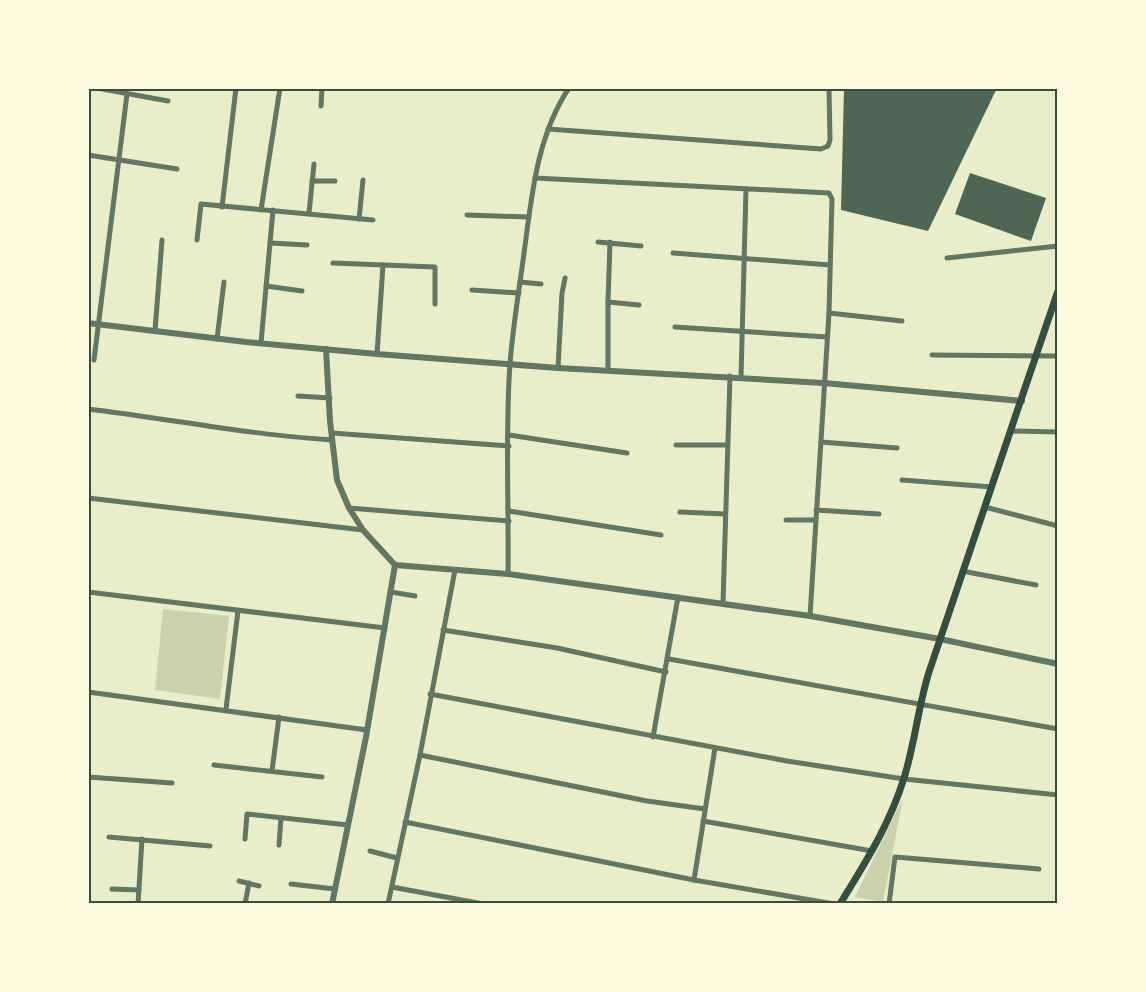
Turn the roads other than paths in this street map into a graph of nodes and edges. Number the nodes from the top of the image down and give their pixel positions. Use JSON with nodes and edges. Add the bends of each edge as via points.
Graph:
{"nodes":[{"id":1,"x":97,"y":88,"type":"edge"},
{"id":2,"x":236,"y":88,"type":"edge"},
{"id":3,"x":280,"y":88,"type":"edge"},
{"id":4,"x":322,"y":88,"type":"edge"},
{"id":5,"x":569,"y":88,"type":"edge"},
{"id":6,"x":829,"y":88,"type":"edge"},
{"id":7,"x":127,"y":94,"type":"junction"},
{"id":8,"x":168,"y":101,"type":"dead end"},
{"id":9,"x":321,"y":106,"type":"dead end"},
{"id":10,"x":548,"y":129,"type":"junction"},
{"id":11,"x":88,"y":155,"type":"edge"},
{"id":12,"x":119,"y":160,"type":"junction"},
{"id":13,"x":314,"y":164,"type":"dead end"},
{"id":14,"x":177,"y":169,"type":"dead end"},
{"id":15,"x":535,"y":178,"type":"junction"},
{"id":16,"x":363,"y":180,"type":"dead end"},
{"id":17,"x":312,"y":181,"type":"junction"},
{"id":18,"x":335,"y":181,"type":"dead end"},
{"id":19,"x":746,"y":189,"type":"junction"},
{"id":20,"x":222,"y":207,"type":"junction"},
{"id":21,"x":261,"y":210,"type":"junction"},
{"id":22,"x":273,"y":210,"type":"junction"},
{"id":23,"x":309,"y":213,"type":"junction"},
{"id":24,"x":467,"y":215,"type":"dead end"},
{"id":25,"x":529,"y":218,"type":"junction"},
{"id":26,"x":360,"y":219,"type":"junction"},
{"id":27,"x":373,"y":220,"type":"dead end"},
{"id":28,"x":162,"y":240,"type":"dead end"},
{"id":29,"x":197,"y":240,"type":"dead end"},
{"id":30,"x":598,"y":242,"type":"dead end"},
{"id":31,"x":610,"y":242,"type":"junction"},
{"id":32,"x":270,"y":243,"type":"junction"},
{"id":33,"x":308,"y":245,"type":"dead end"},
{"id":34,"x":641,"y":246,"type":"dead end"},
{"id":35,"x":1058,"y":246,"type":"edge"},
{"id":36,"x":673,"y":253,"type":"dead end"},
{"id":37,"x":947,"y":258,"type":"dead end"},
{"id":38,"x":743,"y":259,"type":"junction"},
{"id":39,"x":333,"y":262,"type":"dead end"},
{"id":40,"x":383,"y":265,"type":"junction"},
{"id":41,"x":831,"y":265,"type":"junction"},
{"id":42,"x":565,"y":278,"type":"dead end"},
{"id":43,"x":224,"y":282,"type":"dead end"},
{"id":44,"x":520,"y":282,"type":"junction"},
{"id":45,"x":541,"y":284,"type":"dead end"},
{"id":46,"x":266,"y":286,"type":"junction"},
{"id":47,"x":472,"y":290,"type":"dead end"},
{"id":48,"x":302,"y":291,"type":"dead end"},
{"id":49,"x":1058,"y":291,"type":"edge"},
{"id":50,"x":519,"y":293,"type":"junction"},
{"id":51,"x":608,"y":302,"type":"junction"},
{"id":52,"x":435,"y":304,"type":"dead end"},
{"id":53,"x":639,"y":305,"type":"dead end"},
{"id":54,"x":829,"y":313,"type":"junction"},
{"id":55,"x":902,"y":321,"type":"dead end"},
{"id":56,"x":88,"y":323,"type":"edge"},
{"id":57,"x":99,"y":324,"type":"junction"},
{"id":58,"x":675,"y":327,"type":"dead end"},
{"id":59,"x":155,"y":331,"type":"junction"},
{"id":60,"x":743,"y":332,"type":"junction"},
{"id":61,"x":827,"y":337,"type":"junction"},
{"id":62,"x":217,"y":339,"type":"junction"},
{"id":63,"x":261,"y":344,"type":"junction"},
{"id":64,"x":326,"y":349,"type":"junction"},
{"id":65,"x":377,"y":354,"type":"junction"},
{"id":66,"x":932,"y":356,"type":"dead end"},
{"id":67,"x":1036,"y":356,"type":"junction"},
{"id":68,"x":1058,"y":356,"type":"edge"},
{"id":69,"x":94,"y":360,"type":"dead end"},
{"id":70,"x":510,"y":364,"type":"junction"},
{"id":71,"x":558,"y":368,"type":"junction"},
{"id":72,"x":608,"y":370,"type":"junction"},
{"id":73,"x":730,"y":376,"type":"junction"},
{"id":74,"x":741,"y":378,"type":"junction"},
{"id":75,"x":824,"y":383,"type":"junction"},
{"id":76,"x":298,"y":396,"type":"dead end"},
{"id":77,"x":330,"y":398,"type":"junction"},
{"id":78,"x":1022,"y":401,"type":"junction"},
{"id":79,"x":88,"y":409,"type":"edge"},
{"id":80,"x":1011,"y":430,"type":"junction"},
{"id":81,"x":1058,"y":432,"type":"edge"},
{"id":82,"x":509,"y":435,"type":"junction"},
{"id":83,"x":332,"y":437,"type":"junction"},
{"id":84,"x":821,"y":442,"type":"junction"},
{"id":85,"x":676,"y":445,"type":"dead end"},
{"id":86,"x":727,"y":445,"type":"junction"},
{"id":87,"x":509,"y":446,"type":"junction"},
{"id":88,"x":897,"y":448,"type":"dead end"},
{"id":89,"x":627,"y":453,"type":"dead end"},
{"id":90,"x":902,"y":480,"type":"dead end"},
{"id":91,"x":992,"y":487,"type":"junction"},
{"id":92,"x":88,"y":498,"type":"edge"},
{"id":93,"x":985,"y":507,"type":"junction"},
{"id":94,"x":349,"y":508,"type":"junction"},
{"id":95,"x":816,"y":510,"type":"junction"},
{"id":96,"x":509,"y":512,"type":"junction"},
{"id":97,"x":680,"y":512,"type":"dead end"},
{"id":98,"x":725,"y":514,"type":"junction"},
{"id":99,"x":879,"y":514,"type":"dead end"},
{"id":100,"x":786,"y":520,"type":"dead end"},
{"id":101,"x":816,"y":520,"type":"junction"},
{"id":102,"x":509,"y":521,"type":"junction"},
{"id":103,"x":1058,"y":526,"type":"edge"},
{"id":104,"x":363,"y":530,"type":"junction"},
{"id":105,"x":661,"y":535,"type":"dead end"},
{"id":106,"x":395,"y":565,"type":"junction"},
{"id":107,"x":455,"y":570,"type":"junction"},
{"id":108,"x":962,"y":571,"type":"junction"},
{"id":109,"x":508,"y":574,"type":"junction"},
{"id":110,"x":1035,"y":585,"type":"dead end"},
{"id":111,"x":88,"y":592,"type":"edge"},
{"id":112,"x":391,"y":592,"type":"junction"},
{"id":113,"x":415,"y":596,"type":"dead end"},
{"id":114,"x":678,"y":597,"type":"junction"},
{"id":115,"x":723,"y":603,"type":"junction"},
{"id":116,"x":238,"y":611,"type":"junction"},
{"id":117,"x":810,"y":616,"type":"junction"},
{"id":118,"x":385,"y":628,"type":"junction"},
{"id":119,"x":442,"y":630,"type":"junction"},
{"id":120,"x":940,"y":639,"type":"junction"},
{"id":121,"x":669,"y":659,"type":"junction"},
{"id":122,"x":1058,"y":664,"type":"edge"},
{"id":123,"x":666,"y":672,"type":"junction"},
{"id":124,"x":88,"y":692,"type":"edge"},
{"id":125,"x":430,"y":694,"type":"junction"},
{"id":126,"x":921,"y":704,"type":"junction"},
{"id":127,"x":226,"y":709,"type":"junction"},
{"id":128,"x":279,"y":717,"type":"junction"},
{"id":129,"x":1058,"y":729,"type":"edge"},
{"id":130,"x":367,"y":730,"type":"junction"},
{"id":131,"x":653,"y":736,"type":"junction"},
{"id":132,"x":715,"y":748,"type":"junction"},
{"id":133,"x":420,"y":755,"type":"junction"},
{"id":134,"x":214,"y":765,"type":"dead end"},
{"id":135,"x":272,"y":771,"type":"junction"},
{"id":136,"x":88,"y":777,"type":"edge"},
{"id":137,"x":322,"y":777,"type":"dead end"},
{"id":138,"x":904,"y":779,"type":"junction"},
{"id":139,"x":172,"y":783,"type":"dead end"},
{"id":140,"x":1058,"y":795,"type":"edge"},
{"id":141,"x":705,"y":809,"type":"junction"},
{"id":142,"x":281,"y":818,"type":"junction"},
{"id":143,"x":703,"y":821,"type":"junction"},
{"id":144,"x":405,"y":822,"type":"junction"},
{"id":145,"x":348,"y":825,"type":"junction"},
{"id":146,"x":109,"y":837,"type":"dead end"},
{"id":147,"x":142,"y":839,"type":"junction"},
{"id":148,"x":245,"y":840,"type":"dead end"},
{"id":149,"x":279,"y":844,"type":"dead end"},
{"id":150,"x":210,"y":846,"type":"dead end"},
{"id":151,"x":370,"y":851,"type":"dead end"},
{"id":152,"x":872,"y":851,"type":"junction"},
{"id":153,"x":398,"y":858,"type":"junction"},
{"id":154,"x":1039,"y":869,"type":"dead end"},
{"id":155,"x":694,"y":880,"type":"junction"},
{"id":156,"x":239,"y":881,"type":"dead end"},
{"id":157,"x":249,"y":883,"type":"junction"},
{"id":158,"x":291,"y":884,"type":"dead end"},
{"id":159,"x":258,"y":886,"type":"dead end"},
{"id":160,"x":392,"y":887,"type":"junction"},
{"id":161,"x":112,"y":889,"type":"dead end"},
{"id":162,"x":335,"y":889,"type":"junction"},
{"id":163,"x":139,"y":890,"type":"junction"},
{"id":164,"x":138,"y":903,"type":"edge"},
{"id":165,"x":245,"y":903,"type":"edge"},
{"id":166,"x":332,"y":903,"type":"edge"},
{"id":167,"x":388,"y":903,"type":"edge"},
{"id":168,"x":483,"y":903,"type":"edge"},
{"id":169,"x":834,"y":903,"type":"edge"},
{"id":170,"x":840,"y":903,"type":"edge"},
{"id":171,"x":889,"y":903,"type":"edge"}],
"edges":[{"from":1,"to":7,"type":"street"},
{"from":2,"to":20,"type":"street"},
{"from":3,"to":21,"type":"street"},
{"from":4,"to":9,"type":"street"},
{"from":5,"to":10,"type":"street"},
{"from":6,"to":10,"type":"street","via":[[830,140],[821,149]]},
{"from":7,"to":8,"type":"street"},
{"from":7,"to":12,"type":"street"},
{"from":10,"to":15,"type":"street"},
{"from":11,"to":12,"type":"street"},
{"from":12,"to":14,"type":"street"},
{"from":12,"to":57,"type":"street"},
{"from":13,"to":17,"type":"street"},
{"from":15,"to":19,"type":"street"},
{"from":15,"to":25,"type":"street"},
{"from":16,"to":26,"type":"street"},
{"from":17,"to":18,"type":"street"},
{"from":17,"to":23,"type":"street"},
{"from":19,"to":38,"type":"street"},
{"from":19,"to":41,"type":"street","via":[[830,193]]},
{"from":20,"to":21,"type":"street"},
{"from":20,"to":29,"type":"street","via":[[201,204]]},
{"from":21,"to":22,"type":"street"},
{"from":22,"to":23,"type":"street"},
{"from":22,"to":32,"type":"street"},
{"from":23,"to":26,"type":"street"},
{"from":24,"to":25,"type":"street"},
{"from":25,"to":44,"type":"street"},
{"from":26,"to":27,"type":"street"},
{"from":28,"to":59,"type":"street"},
{"from":30,"to":31,"type":"street"},
{"from":31,"to":34,"type":"street"},
{"from":31,"to":51,"type":"street"},
{"from":32,"to":33,"type":"street"},
{"from":32,"to":46,"type":"street"},
{"from":35,"to":37,"type":"street"},
{"from":36,"to":38,"type":"street"},
{"from":38,"to":41,"type":"street"},
{"from":38,"to":60,"type":"street"},
{"from":39,"to":40,"type":"street"},
{"from":40,"to":52,"type":"street","via":[[435,267]]},
{"from":40,"to":65,"type":"street"},
{"from":41,"to":54,"type":"street"},
{"from":42,"to":71,"type":"street"},
{"from":43,"to":62,"type":"street"},
{"from":44,"to":45,"type":"street"},
{"from":44,"to":50,"type":"street"},
{"from":46,"to":48,"type":"street"},
{"from":46,"to":63,"type":"street"},
{"from":47,"to":50,"type":"street"},
{"from":49,"to":67,"type":"main road"},
{"from":50,"to":70,"type":"street"},
{"from":51,"to":53,"type":"street"},
{"from":51,"to":72,"type":"street"},
{"from":54,"to":55,"type":"street"},
{"from":54,"to":61,"type":"street"},
{"from":56,"to":57,"type":"street"},
{"from":57,"to":59,"type":"street"},
{"from":57,"to":69,"type":"street"},
{"from":58,"to":60,"type":"street"},
{"from":59,"to":62,"type":"street"},
{"from":60,"to":61,"type":"street"},
{"from":60,"to":74,"type":"street"},
{"from":61,"to":75,"type":"street"},
{"from":62,"to":63,"type":"street"},
{"from":63,"to":64,"type":"street"},
{"from":64,"to":65,"type":"street"},
{"from":64,"to":77,"type":"street"},
{"from":65,"to":70,"type":"street"},
{"from":66,"to":67,"type":"street"},
{"from":67,"to":68,"type":"street"},
{"from":67,"to":78,"type":"main road"},
{"from":70,"to":71,"type":"street"},
{"from":70,"to":82,"type":"street"},
{"from":71,"to":72,"type":"street"},
{"from":72,"to":73,"type":"street"},
{"from":73,"to":74,"type":"street"},
{"from":73,"to":86,"type":"street"},
{"from":74,"to":75,"type":"street"},
{"from":75,"to":78,"type":"street"},
{"from":75,"to":84,"type":"street"},
{"from":76,"to":77,"type":"street"},
{"from":77,"to":83,"type":"street"},
{"from":78,"to":80,"type":"main road"},
{"from":79,"to":83,"type":"street","via":[[283,437]]},
{"from":80,"to":81,"type":"street"},
{"from":80,"to":91,"type":"main road"},
{"from":82,"to":87,"type":"street"},
{"from":82,"to":89,"type":"street"},
{"from":83,"to":87,"type":"street"},
{"from":83,"to":94,"type":"street","via":[[337,480]]},
{"from":84,"to":88,"type":"street"},
{"from":84,"to":95,"type":"street"},
{"from":85,"to":86,"type":"street"},
{"from":86,"to":98,"type":"street"},
{"from":87,"to":96,"type":"street"},
{"from":90,"to":91,"type":"street"},
{"from":91,"to":93,"type":"main road"},
{"from":92,"to":104,"type":"street"},
{"from":93,"to":103,"type":"street"},
{"from":93,"to":108,"type":"main road"},
{"from":94,"to":102,"type":"street"},
{"from":94,"to":104,"type":"street"},
{"from":95,"to":99,"type":"street"},
{"from":95,"to":101,"type":"street"},
{"from":96,"to":102,"type":"street"},
{"from":96,"to":105,"type":"street"},
{"from":97,"to":98,"type":"street"},
{"from":98,"to":115,"type":"street"},
{"from":100,"to":101,"type":"street"},
{"from":101,"to":117,"type":"street"},
{"from":102,"to":109,"type":"street"},
{"from":104,"to":106,"type":"street"},
{"from":106,"to":107,"type":"street"},
{"from":106,"to":112,"type":"street"},
{"from":107,"to":109,"type":"street"},
{"from":107,"to":119,"type":"street"},
{"from":108,"to":110,"type":"street"},
{"from":108,"to":120,"type":"main road"},
{"from":109,"to":114,"type":"street"},
{"from":111,"to":116,"type":"street"},
{"from":112,"to":113,"type":"street"},
{"from":112,"to":118,"type":"street"},
{"from":114,"to":115,"type":"street"},
{"from":114,"to":121,"type":"street"},
{"from":115,"to":117,"type":"street"},
{"from":116,"to":118,"type":"street"},
{"from":116,"to":127,"type":"street"},
{"from":117,"to":120,"type":"street"},
{"from":118,"to":130,"type":"street"},
{"from":119,"to":123,"type":"street","via":[[557,648]]},
{"from":119,"to":125,"type":"street"},
{"from":120,"to":122,"type":"street"},
{"from":120,"to":126,"type":"main road"},
{"from":121,"to":123,"type":"street"},
{"from":121,"to":126,"type":"street"},
{"from":123,"to":131,"type":"street"},
{"from":124,"to":127,"type":"street"},
{"from":125,"to":131,"type":"street"},
{"from":125,"to":133,"type":"street"},
{"from":126,"to":129,"type":"street"},
{"from":126,"to":138,"type":"main road"},
{"from":127,"to":128,"type":"street"},
{"from":128,"to":130,"type":"street"},
{"from":128,"to":135,"type":"street"},
{"from":130,"to":145,"type":"street"},
{"from":131,"to":132,"type":"street"},
{"from":132,"to":138,"type":"street"},
{"from":132,"to":141,"type":"street"},
{"from":133,"to":141,"type":"street"},
{"from":133,"to":144,"type":"street"},
{"from":134,"to":135,"type":"street"},
{"from":135,"to":137,"type":"street"},
{"from":136,"to":139,"type":"street"},
{"from":138,"to":140,"type":"street"},
{"from":138,"to":152,"type":"main road"},
{"from":141,"to":143,"type":"street"},
{"from":142,"to":145,"type":"street"},
{"from":142,"to":148,"type":"street","via":[[247,814]]},
{"from":142,"to":149,"type":"street"},
{"from":143,"to":152,"type":"street"},
{"from":143,"to":155,"type":"street"},
{"from":144,"to":153,"type":"street"},
{"from":144,"to":155,"type":"street"},
{"from":145,"to":162,"type":"street"},
{"from":146,"to":147,"type":"street"},
{"from":147,"to":150,"type":"street"},
{"from":147,"to":163,"type":"street"},
{"from":151,"to":153,"type":"street"},
{"from":152,"to":170,"type":"main road"},
{"from":153,"to":160,"type":"street"},
{"from":154,"to":171,"type":"street","via":[[895,857]]},
{"from":155,"to":169,"type":"street"},
{"from":156,"to":157,"type":"street"},
{"from":157,"to":159,"type":"street"},
{"from":157,"to":165,"type":"street"},
{"from":158,"to":162,"type":"street"},
{"from":160,"to":167,"type":"street"},
{"from":160,"to":168,"type":"street"},
{"from":161,"to":163,"type":"street"},
{"from":162,"to":166,"type":"street"},
{"from":163,"to":164,"type":"street"}]}
